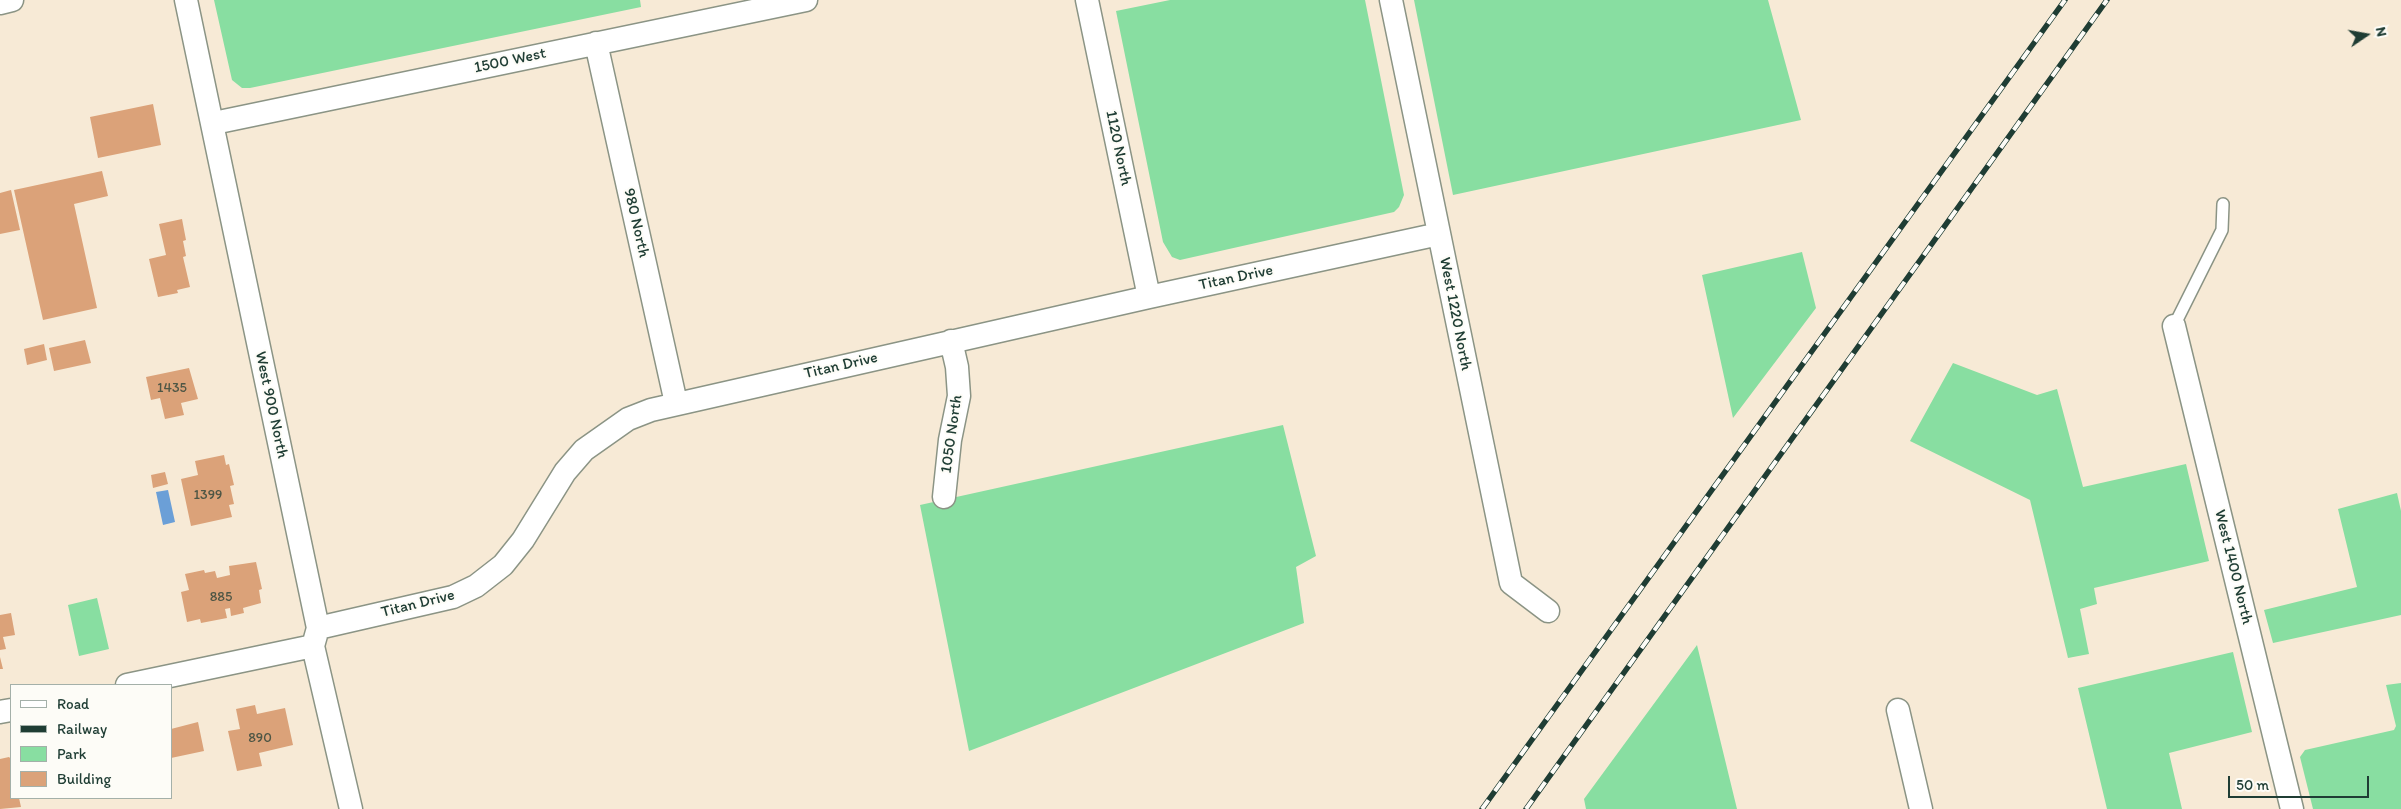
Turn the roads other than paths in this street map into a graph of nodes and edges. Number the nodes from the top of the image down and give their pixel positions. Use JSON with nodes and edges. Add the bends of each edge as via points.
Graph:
{"nodes":[{"id":1,"x":12,"y":0,"type":"edge"},
{"id":2,"x":186,"y":0,"type":"edge"},
{"id":3,"x":1087,"y":0,"type":"edge"},
{"id":4,"x":1391,"y":0,"type":"edge"},
{"id":5,"x":794,"y":1,"type":"edge"},
{"id":6,"x":0,"y":3,"type":"edge"},
{"id":7,"x":596,"y":43,"type":"junction"},
{"id":8,"x":214,"y":123,"type":"junction"},
{"id":9,"x":2223,"y":204,"type":"dead end"},
{"id":10,"x":1439,"y":234,"type":"junction"},
{"id":11,"x":1149,"y":297,"type":"junction"},
{"id":12,"x":2174,"y":326,"type":"joint"},
{"id":13,"x":951,"y":341,"type":"junction"},
{"id":14,"x":676,"y":403,"type":"junction"},
{"id":15,"x":944,"y":497,"type":"dead end"},
{"id":16,"x":1548,"y":611,"type":"dead end"},
{"id":17,"x":315,"y":637,"type":"junction"},
{"id":18,"x":131,"y":684,"type":"edge"},
{"id":19,"x":1898,"y":710,"type":"dead end"},
{"id":20,"x":351,"y":809,"type":"edge"},
{"id":21,"x":1921,"y":809,"type":"edge"},
{"id":22,"x":2292,"y":809,"type":"edge"}],
"edges":[{"from":1,"to":6,"type":"street"},
{"from":2,"to":8,"type":"street","name":"West 900 North"},
{"from":3,"to":11,"type":"street","name":"1120 North"},
{"from":4,"to":10,"type":"street","name":"West 1220 North"},
{"from":5,"to":7,"type":"street","name":"1500 West"},
{"from":7,"to":8,"type":"street","name":"1500 West"},
{"from":7,"to":14,"type":"street","name":"980 North"},
{"from":8,"to":17,"type":"street","name":"West 900 North"},
{"from":9,"to":12,"type":"lane","via":[[2222,230]]},
{"from":10,"to":11,"type":"street","name":"Titan Drive"},
{"from":10,"to":16,"type":"street","name":"West 1220 North","via":[[1511,583]]},
{"from":11,"to":13,"type":"street","name":"Titan Drive"},
{"from":12,"to":22,"type":"street","name":"West 1400 North"},
{"from":13,"to":14,"type":"street","name":"Titan Drive"},
{"from":13,"to":15,"type":"street","name":"1050 North","via":[[959,396]]},
{"from":14,"to":17,"type":"street","name":"Titan Drive","via":[[628,419],[584,450],[508,559],[476,586],[453,597]]},
{"from":17,"to":18,"type":"street","name":"Titan Drive"},
{"from":17,"to":20,"type":"street","name":"West 900 North"},
{"from":19,"to":21,"type":"street"}]}
